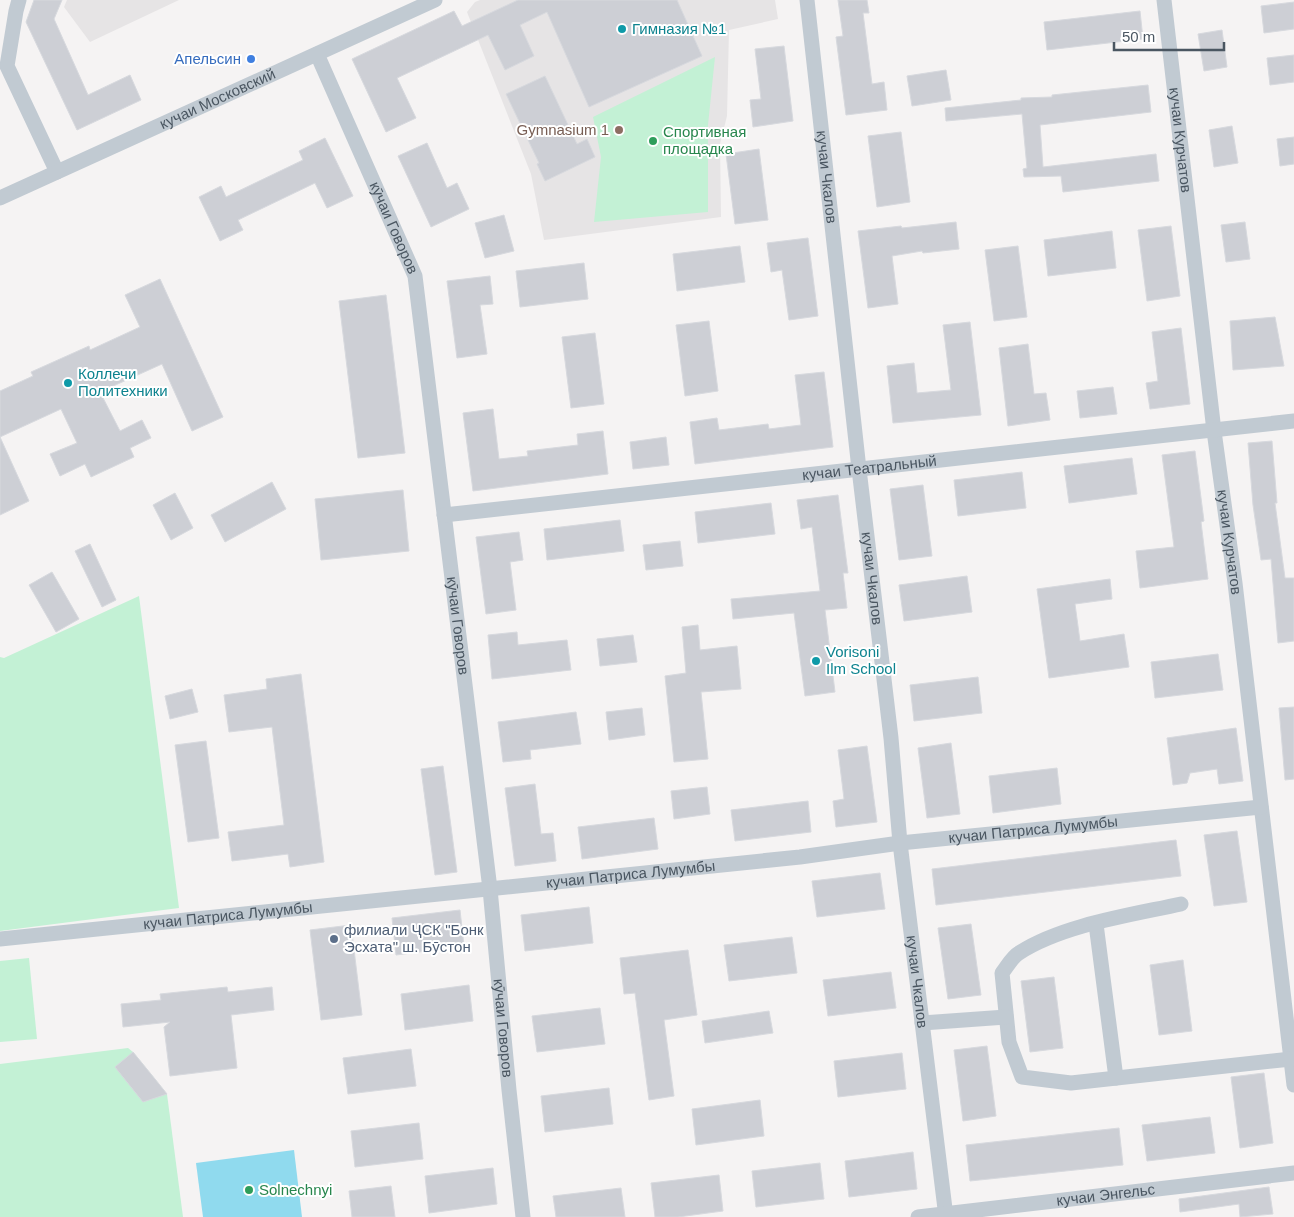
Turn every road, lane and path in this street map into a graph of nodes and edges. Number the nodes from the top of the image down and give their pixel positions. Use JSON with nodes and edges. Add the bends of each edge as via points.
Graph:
{"nodes":[{"id":1,"x":19,"y":0,"type":"edge"},
{"id":2,"x":435,"y":0,"type":"edge"},
{"id":3,"x":807,"y":0,"type":"edge"},
{"id":4,"x":1164,"y":0,"type":"edge"},
{"id":5,"x":317,"y":54,"type":"junction"},
{"id":6,"x":57,"y":172,"type":"junction"},
{"id":7,"x":0,"y":198,"type":"edge"},
{"id":8,"x":1294,"y":421,"type":"edge"},
{"id":9,"x":1214,"y":431,"type":"junction"},
{"id":10,"x":858,"y":469,"type":"junction"},
{"id":11,"x":444,"y":515,"type":"junction"},
{"id":12,"x":1262,"y":807,"type":"junction"},
{"id":13,"x":900,"y":843,"type":"junction"},
{"id":14,"x":490,"y":889,"type":"junction"},
{"id":15,"x":1181,"y":904,"type":"dead end"},
{"id":16,"x":1096,"y":924,"type":"junction"},
{"id":17,"x":0,"y":939,"type":"edge"},
{"id":18,"x":1289,"y":987,"type":"edge"},
{"id":19,"x":1006,"y":1017,"type":"junction"},
{"id":20,"x":922,"y":1023,"type":"junction"},
{"id":21,"x":1291,"y":1059,"type":"junction"},
{"id":22,"x":1116,"y":1078,"type":"junction"},
{"id":23,"x":1294,"y":1085,"type":"edge"},
{"id":24,"x":1294,"y":1173,"type":"edge"},
{"id":25,"x":946,"y":1216,"type":"edge"},
{"id":26,"x":523,"y":1217,"type":"edge"},
{"id":27,"x":918,"y":1217,"type":"edge"}],
"edges":[{"from":1,"to":6,"type":"street","via":[[7,66]]},
{"from":2,"to":5,"type":"street","name":"кучаи Московский"},
{"from":3,"to":10,"type":"street","name":"кучаи Чкалов"},
{"from":4,"to":9,"type":"street","name":"кучаи Курчатов"},
{"from":5,"to":6,"type":"street","name":"кучаи Московский"},
{"from":5,"to":11,"type":"street","name":"кӯчаи Говоров","via":[[415,276]]},
{"from":6,"to":7,"type":"street","name":"кучаи Московский"},
{"from":8,"to":9,"type":"street","name":"кучаи Театральный"},
{"from":9,"to":10,"type":"street","name":"кучаи Театральный"},
{"from":9,"to":12,"type":"street","name":"кучаи Курчатов"},
{"from":10,"to":11,"type":"street","name":"кучаи Театральный"},
{"from":10,"to":13,"type":"street","name":"кучаи Чкалов","via":[[890,729]]},
{"from":11,"to":14,"type":"street","name":"кӯчаи Говоров"},
{"from":12,"to":13,"type":"street","name":"кучаи Патриса Лумумбы"},
{"from":12,"to":18,"type":"street","name":"кучаи Курчатов"},
{"from":13,"to":14,"type":"street","name":"кучаи Патриса Лумумбы","via":[[800,857]]},
{"from":13,"to":20,"type":"street","name":"кучаи Чкалов"},
{"from":14,"to":17,"type":"street","name":"кучаи Патриса Лумумбы"},
{"from":14,"to":26,"type":"street","name":"кӯчаи Говоров"},
{"from":15,"to":16,"type":"street"},
{"from":16,"to":19,"type":"street","via":[[1054,936],[1017,954],[1002,973]]},
{"from":16,"to":22,"type":"street"},
{"from":18,"to":21,"type":"street","name":"кучаи Курчатов"},
{"from":19,"to":20,"type":"street"},
{"from":19,"to":22,"type":"street","via":[[1009,1042],[1022,1077],[1071,1083]]},
{"from":20,"to":25,"type":"street","name":"кучаи Чкалов"},
{"from":21,"to":22,"type":"street"},
{"from":21,"to":23,"type":"street","name":"кучаи Курчатов"},
{"from":24,"to":25,"type":"street","name":"кучаи Энгельс"},
{"from":25,"to":27,"type":"street","name":"кучаи Энгельс"}]}
